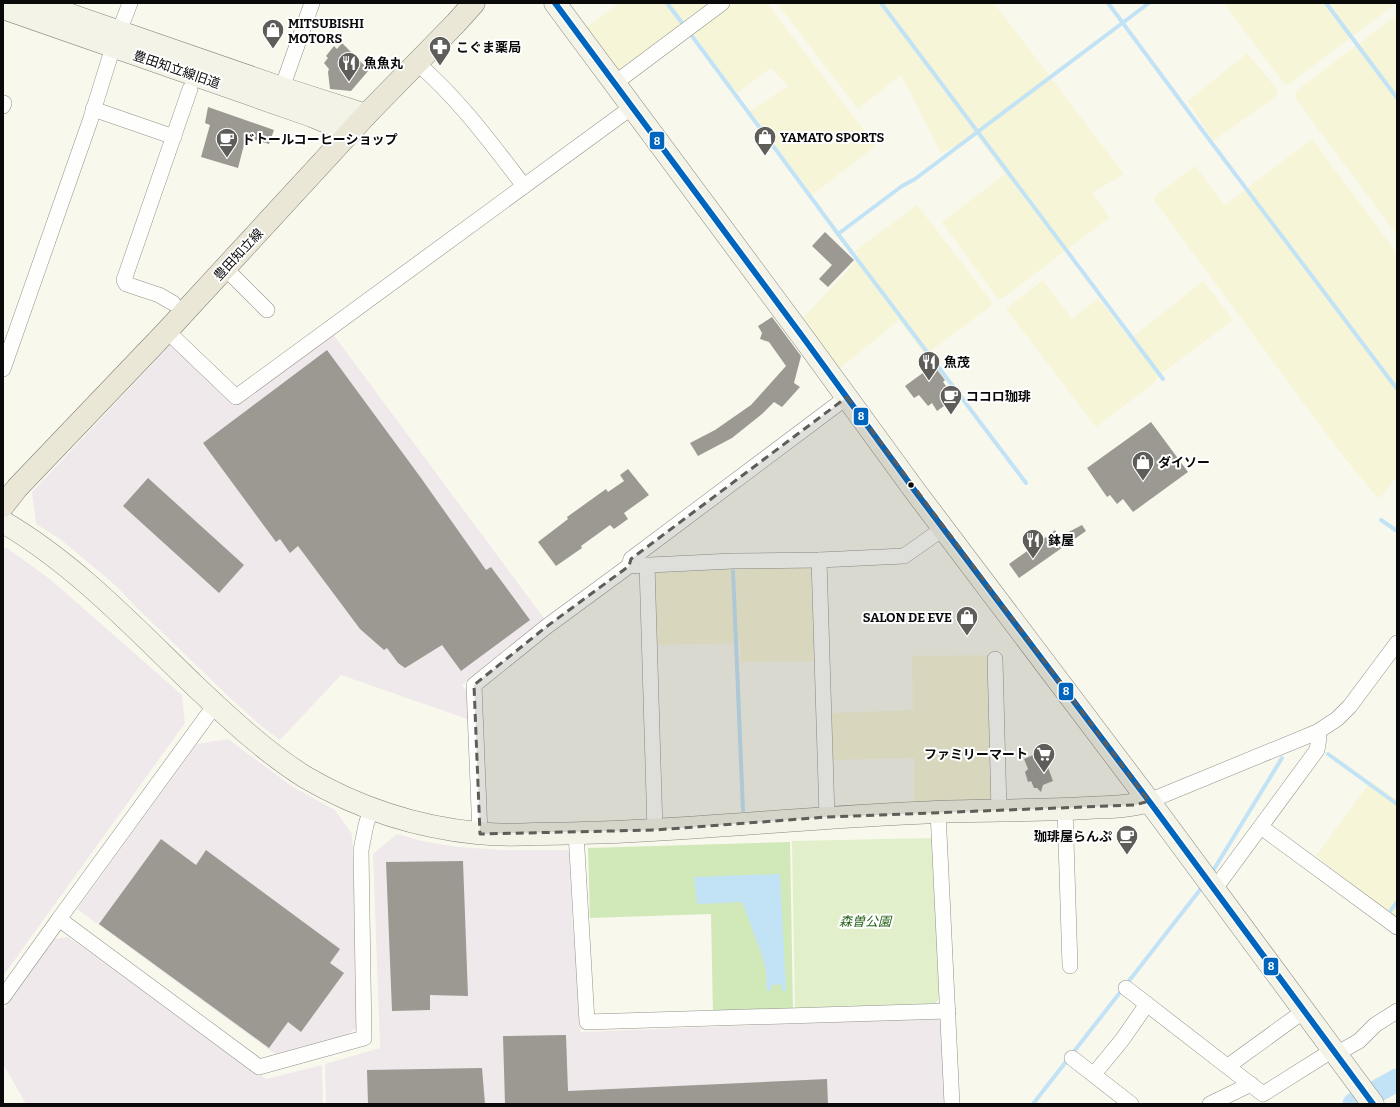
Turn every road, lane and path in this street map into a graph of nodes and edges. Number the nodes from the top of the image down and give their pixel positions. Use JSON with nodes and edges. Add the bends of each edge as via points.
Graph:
{"nodes":[{"id":1,"x":36,"y":3,"type":"edge"},
{"id":2,"x":130,"y":3,"type":"edge"},
{"id":3,"x":312,"y":3,"type":"edge"},
{"id":4,"x":454,"y":3,"type":"edge"},
{"id":5,"x":474,"y":3,"type":"edge"},
{"id":6,"x":555,"y":3,"type":"edge"},
{"id":7,"x":722,"y":3,"type":"edge"},
{"id":8,"x":3,"y":8,"type":"edge"},
{"id":9,"x":116,"y":39,"type":"junction"},
{"id":10,"x":417,"y":64,"type":"junction"},
{"id":11,"x":615,"y":83,"type":"junction"},
{"id":12,"x":282,"y":88,"type":"junction"},
{"id":13,"x":190,"y":89,"type":"dead end"},
{"id":14,"x":632,"y":107,"type":"junction"},
{"id":15,"x":93,"y":110,"type":"junction"},
{"id":16,"x":359,"y":112,"type":"junction"},
{"id":17,"x":344,"y":130,"type":"junction"},
{"id":18,"x":174,"y":137,"type":"junction"},
{"id":19,"x":524,"y":186,"type":"junction"},
{"id":20,"x":225,"y":268,"type":"junction"},
{"id":21,"x":173,"y":303,"type":"junction"},
{"id":22,"x":267,"y":310,"type":"dead end"},
{"id":23,"x":167,"y":330,"type":"junction"},
{"id":24,"x":3,"y":369,"type":"edge"},
{"id":25,"x":847,"y":397,"type":"junction"},
{"id":26,"x":3,"y":485,"type":"edge"},
{"id":27,"x":3,"y":506,"type":"edge"},
{"id":28,"x":3,"y":522,"type":"edge"},
{"id":29,"x":944,"y":528,"type":"junction"},
{"id":30,"x":819,"y":560,"type":"junction"},
{"id":31,"x":647,"y":565,"type":"junction"},
{"id":32,"x":629,"y":566,"type":"junction"},
{"id":33,"x":1397,"y":643,"type":"edge"},
{"id":34,"x":995,"y":659,"type":"dead end"},
{"id":35,"x":1392,"y":661,"type":"edge"},
{"id":36,"x":215,"y":705,"type":"junction"},
{"id":37,"x":1317,"y":732,"type":"junction"},
{"id":38,"x":1149,"y":801,"type":"junction"},
{"id":39,"x":371,"y":809,"type":"junction"},
{"id":40,"x":1065,"y":809,"type":"junction"},
{"id":41,"x":999,"y":810,"type":"junction"},
{"id":42,"x":938,"y":812,"type":"junction"},
{"id":43,"x":827,"y":817,"type":"junction"},
{"id":44,"x":1261,"y":827,"type":"junction"},
{"id":45,"x":655,"y":830,"type":"junction"},
{"id":46,"x":576,"y":833,"type":"junction"},
{"id":47,"x":480,"y":834,"type":"junction"},
{"id":48,"x":1214,"y":890,"type":"junction"},
{"id":49,"x":59,"y":919,"type":"junction"},
{"id":50,"x":1397,"y":927,"type":"edge"},
{"id":51,"x":1070,"y":966,"type":"dead end"},
{"id":52,"x":1126,"y":988,"type":"dead end"},
{"id":53,"x":3,"y":997,"type":"edge"},
{"id":54,"x":1147,"y":1004,"type":"junction"},
{"id":55,"x":948,"y":1011,"type":"junction"},
{"id":56,"x":1304,"y":1011,"type":"junction"},
{"id":57,"x":1397,"y":1011,"type":"edge"},
{"id":58,"x":1336,"y":1054,"type":"junction"},
{"id":59,"x":1072,"y":1058,"type":"dead end"},
{"id":60,"x":1228,"y":1066,"type":"junction"},
{"id":61,"x":1094,"y":1074,"type":"junction"},
{"id":62,"x":1250,"y":1084,"type":"junction"},
{"id":63,"x":952,"y":1104,"type":"edge"},
{"id":64,"x":1131,"y":1104,"type":"edge"},
{"id":65,"x":1210,"y":1104,"type":"edge"},
{"id":66,"x":1373,"y":1104,"type":"edge"}],
"edges":[{"from":1,"to":9,"type":"street","name":"豊田知立線旧道"},
{"from":2,"to":9,"type":"street"},
{"from":3,"to":12,"type":"street"},
{"from":4,"to":16,"type":"main road","name":"豊田知立線"},
{"from":5,"to":10,"type":"main road","name":"豊田知立線"},
{"from":6,"to":11,"type":"street"},
{"from":7,"to":11,"type":"street"},
{"from":8,"to":9,"type":"street","name":"豊田知立線旧道"},
{"from":9,"to":12,"type":"street","name":"豊田知立線旧道"},
{"from":9,"to":15,"type":"street"},
{"from":9,"to":17,"type":"street","name":"豊田知立線旧道"},
{"from":10,"to":16,"type":"main road","name":"豊田知立線"},
{"from":10,"to":19,"type":"street","via":[[435,79]]},
{"from":11,"to":14,"type":"street"},
{"from":12,"to":16,"type":"street","name":"豊田知立線旧道"},
{"from":13,"to":18,"type":"street"},
{"from":14,"to":19,"type":"street"},
{"from":14,"to":25,"type":"street"},
{"from":15,"to":18,"type":"street"},
{"from":15,"to":24,"type":"street"},
{"from":16,"to":17,"type":"main road","name":"豊田知立線"},
{"from":17,"to":20,"type":"main road","name":"豊田知立線"},
{"from":17,"to":21,"type":"main road","name":"豊田知立線"},
{"from":18,"to":21,"type":"street","via":[[124,280],[126,284],[159,295]]},
{"from":19,"to":23,"type":"street","via":[[236,397]]},
{"from":20,"to":22,"type":"street"},
{"from":20,"to":23,"type":"main road","name":"豊田知立線"},
{"from":21,"to":26,"type":"main road","name":"豊田知立線"},
{"from":23,"to":27,"type":"main road","name":"豊田知立線","via":[[17,488]]},
{"from":25,"to":29,"type":"street"},
{"from":25,"to":32,"type":"street","via":[[631,559]]},
{"from":28,"to":36,"type":"street","via":[[61,562],[110,604]]},
{"from":29,"to":30,"type":"street","via":[[904,556]]},
{"from":29,"to":38,"type":"street"},
{"from":30,"to":31,"type":"street"},
{"from":30,"to":43,"type":"street"},
{"from":31,"to":32,"type":"street"},
{"from":31,"to":45,"type":"street"},
{"from":32,"to":47,"type":"street","via":[[546,627],[474,685]]},
{"from":33,"to":35,"type":"street"},
{"from":34,"to":41,"type":"street"},
{"from":35,"to":37,"type":"street","via":[[1337,719]]},
{"from":36,"to":39,"type":"street","via":[[254,740],[299,772],[335,793]]},
{"from":36,"to":49,"type":"street"},
{"from":37,"to":38,"type":"street"},
{"from":37,"to":44,"type":"street","via":[[1317,750]]},
{"from":38,"to":40,"type":"street","via":[[1135,805]]},
{"from":38,"to":48,"type":"street"},
{"from":39,"to":47,"type":"street","via":[[437,828]]},
{"from":39,"to":49,"type":"street","via":[[361,850],[364,1038],[259,1067]]},
{"from":40,"to":41,"type":"street"},
{"from":40,"to":51,"type":"street"},
{"from":41,"to":42,"type":"street"},
{"from":42,"to":43,"type":"street"},
{"from":42,"to":55,"type":"street"},
{"from":43,"to":45,"type":"street"},
{"from":44,"to":48,"type":"street"},
{"from":44,"to":50,"type":"street"},
{"from":45,"to":46,"type":"street"},
{"from":46,"to":47,"type":"street"},
{"from":46,"to":55,"type":"street","via":[[587,1022]]},
{"from":48,"to":56,"type":"street"},
{"from":49,"to":53,"type":"street"},
{"from":52,"to":54,"type":"street"},
{"from":54,"to":60,"type":"street"},
{"from":54,"to":61,"type":"street"},
{"from":55,"to":63,"type":"street"},
{"from":56,"to":58,"type":"street"},
{"from":56,"to":60,"type":"street"},
{"from":57,"to":58,"type":"street","via":[[1375,1025],[1359,1041]]},
{"from":58,"to":62,"type":"street","via":[[1263,1094]]},
{"from":58,"to":66,"type":"street"},
{"from":59,"to":61,"type":"street"},
{"from":60,"to":62,"type":"street"},
{"from":61,"to":64,"type":"street"},
{"from":62,"to":65,"type":"street"}]}
